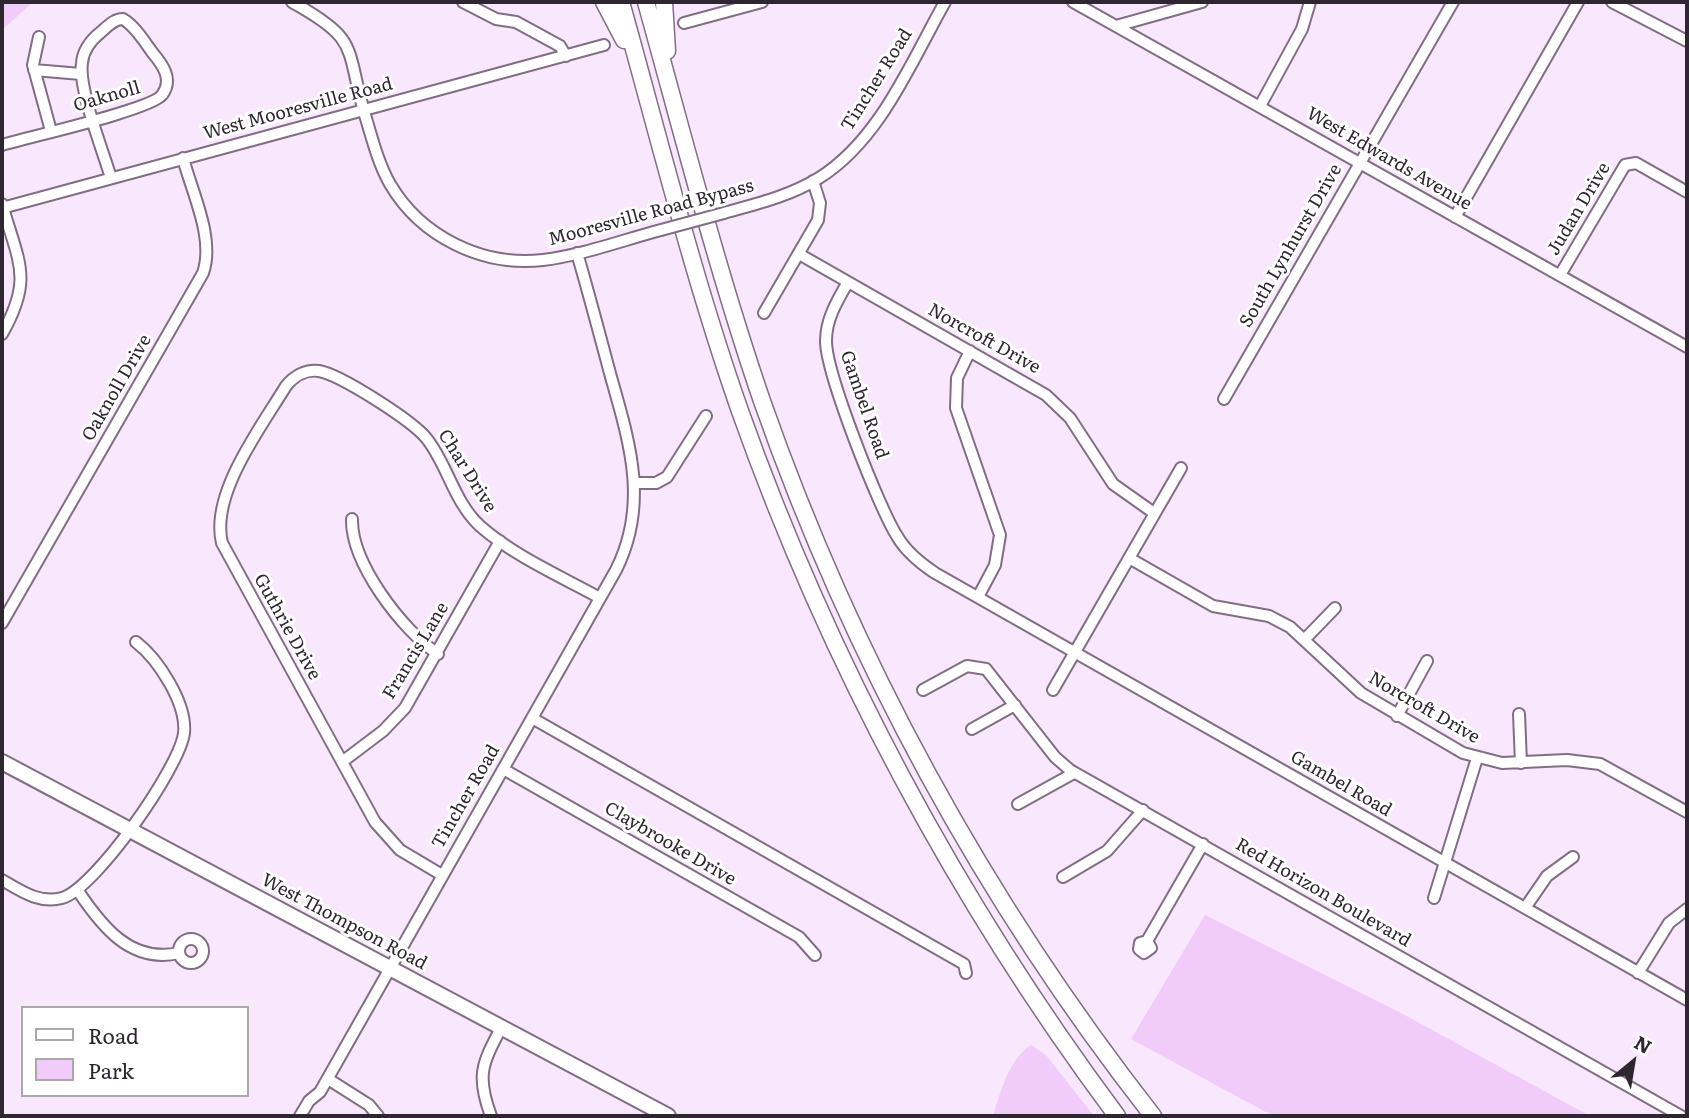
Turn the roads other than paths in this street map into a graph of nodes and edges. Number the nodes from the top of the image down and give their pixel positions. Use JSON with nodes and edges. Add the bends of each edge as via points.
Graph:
{"nodes":[{"id":1,"x":292,"y":2,"type":"edge"},
{"id":2,"x":463,"y":2,"type":"edge"},
{"id":3,"x":604,"y":2,"type":"edge"},
{"id":4,"x":621,"y":2,"type":"edge"},
{"id":5,"x":646,"y":2,"type":"edge"},
{"id":6,"x":664,"y":2,"type":"edge"},
{"id":7,"x":762,"y":2,"type":"edge"},
{"id":8,"x":945,"y":2,"type":"edge"},
{"id":9,"x":1073,"y":2,"type":"edge"},
{"id":10,"x":1202,"y":2,"type":"edge"},
{"id":11,"x":1310,"y":2,"type":"edge"},
{"id":12,"x":1453,"y":2,"type":"edge"},
{"id":13,"x":1578,"y":2,"type":"edge"},
{"id":14,"x":1612,"y":2,"type":"edge"},
{"id":15,"x":684,"y":23,"type":"dead end"},
{"id":16,"x":1116,"y":26,"type":"junction"},
{"id":17,"x":39,"y":37,"type":"dead end"},
{"id":18,"x":1687,"y":41,"type":"edge"},
{"id":19,"x":604,"y":45,"type":"dead end"},
{"id":20,"x":566,"y":56,"type":"junction"},
{"id":21,"x":34,"y":70,"type":"junction"},
{"id":22,"x":82,"y":74,"type":"junction"},
{"id":23,"x":642,"y":77,"type":"junction"},
{"id":24,"x":670,"y":88,"type":"junction"},
{"id":25,"x":1260,"y":106,"type":"junction"},
{"id":26,"x":363,"y":110,"type":"junction"},
{"id":27,"x":94,"y":119,"type":"junction"},
{"id":28,"x":51,"y":131,"type":"junction"},
{"id":29,"x":2,"y":145,"type":"edge"},
{"id":30,"x":183,"y":158,"type":"junction"},
{"id":31,"x":1360,"y":163,"type":"junction"},
{"id":32,"x":111,"y":178,"type":"junction"},
{"id":33,"x":813,"y":181,"type":"junction"},
{"id":34,"x":1687,"y":192,"type":"edge"},
{"id":35,"x":2,"y":207,"type":"edge"},
{"id":36,"x":1455,"y":217,"type":"junction"},
{"id":37,"x":577,"y":253,"type":"junction"},
{"id":38,"x":799,"y":254,"type":"junction"},
{"id":39,"x":1560,"y":275,"type":"junction"},
{"id":40,"x":848,"y":282,"type":"junction"},
{"id":41,"x":764,"y":313,"type":"dead end"},
{"id":42,"x":2,"y":334,"type":"edge"},
{"id":43,"x":1687,"y":348,"type":"edge"},
{"id":44,"x":970,"y":351,"type":"junction"},
{"id":45,"x":302,"y":373,"type":"joint"},
{"id":46,"x":1224,"y":399,"type":"dead end"},
{"id":47,"x":706,"y":416,"type":"dead end"},
{"id":48,"x":1181,"y":468,"type":"dead end"},
{"id":49,"x":636,"y":483,"type":"junction"},
{"id":50,"x":1154,"y":513,"type":"junction"},
{"id":51,"x":352,"y":520,"type":"dead end"},
{"id":52,"x":500,"y":541,"type":"junction"},
{"id":53,"x":1129,"y":558,"type":"junction"},
{"id":54,"x":978,"y":597,"type":"junction"},
{"id":55,"x":600,"y":598,"type":"junction"},
{"id":56,"x":1335,"y":608,"type":"dead end"},
{"id":57,"x":2,"y":623,"type":"edge"},
{"id":58,"x":1304,"y":640,"type":"junction"},
{"id":59,"x":136,"y":642,"type":"dead end"},
{"id":60,"x":1075,"y":652,"type":"junction"},
{"id":61,"x":438,"y":654,"type":"junction"},
{"id":62,"x":1427,"y":661,"type":"dead end"},
{"id":63,"x":923,"y":690,"type":"dead end"},
{"id":64,"x":1053,"y":690,"type":"dead end"},
{"id":65,"x":1015,"y":705,"type":"junction"},
{"id":66,"x":1518,"y":714,"type":"dead end"},
{"id":67,"x":1397,"y":716,"type":"junction"},
{"id":68,"x":532,"y":718,"type":"junction"},
{"id":69,"x":972,"y":729,"type":"dead end"},
{"id":70,"x":1476,"y":758,"type":"junction"},
{"id":71,"x":2,"y":762,"type":"edge"},
{"id":72,"x":342,"y":762,"type":"junction"},
{"id":73,"x":1521,"y":762,"type":"junction"},
{"id":74,"x":503,"y":769,"type":"junction"},
{"id":75,"x":1074,"y":773,"type":"junction"},
{"id":76,"x":1018,"y":804,"type":"dead end"},
{"id":77,"x":1143,"y":810,"type":"junction"},
{"id":78,"x":1687,"y":812,"type":"edge"},
{"id":79,"x":131,"y":830,"type":"junction"},
{"id":80,"x":1203,"y":844,"type":"junction"},
{"id":81,"x":1573,"y":857,"type":"dead end"},
{"id":82,"x":1445,"y":863,"type":"junction"},
{"id":83,"x":442,"y":875,"type":"junction"},
{"id":84,"x":1063,"y":877,"type":"dead end"},
{"id":85,"x":2,"y":880,"type":"edge"},
{"id":86,"x":78,"y":891,"type":"junction"},
{"id":87,"x":1434,"y":898,"type":"dead end"},
{"id":88,"x":1525,"y":908,"type":"junction"},
{"id":89,"x":1687,"y":909,"type":"edge"},
{"id":90,"x":1147,"y":941,"type":"dead end"},
{"id":91,"x":178,"y":953,"type":"dead end"},
{"id":92,"x":815,"y":955,"type":"dead end"},
{"id":93,"x":389,"y":967,"type":"junction"},
{"id":94,"x":966,"y":973,"type":"dead end"},
{"id":95,"x":1638,"y":973,"type":"junction"},
{"id":96,"x":1687,"y":1000,"type":"edge"},
{"id":97,"x":501,"y":1028,"type":"junction"},
{"id":98,"x":328,"y":1079,"type":"junction"},
{"id":99,"x":300,"y":1116,"type":"edge"},
{"id":100,"x":378,"y":1116,"type":"edge"},
{"id":101,"x":491,"y":1116,"type":"edge"},
{"id":102,"x":668,"y":1116,"type":"edge"},
{"id":103,"x":1118,"y":1116,"type":"edge"},
{"id":104,"x":1153,"y":1116,"type":"edge"},
{"id":105,"x":1681,"y":1116,"type":"edge"}],
"edges":[{"from":1,"to":26,"type":"street","via":[[321,17],[342,36]]},
{"from":2,"to":20,"type":"street","via":[[496,19],[516,22],[560,46]]},
{"from":3,"to":23,"type":"highway"},
{"from":4,"to":23,"type":"highway"},
{"from":5,"to":24,"type":"highway"},
{"from":6,"to":24,"type":"highway"},
{"from":7,"to":15,"type":"street"},
{"from":8,"to":33,"type":"street","name":"Tincher Road","via":[[869,130],[842,160]]},
{"from":9,"to":16,"type":"street","name":"West Edwards Avenue"},
{"from":10,"to":16,"type":"street"},
{"from":11,"to":25,"type":"street","via":[[1303,29]]},
{"from":12,"to":31,"type":"street","name":"South Lynhurst Drive"},
{"from":13,"to":36,"type":"street"},
{"from":14,"to":18,"type":"street"},
{"from":16,"to":25,"type":"street","name":"West Edwards Avenue"},
{"from":17,"to":21,"type":"street"},
{"from":19,"to":20,"type":"street","name":"West Mooresville Road"},
{"from":20,"to":26,"type":"street","name":"West Mooresville Road"},
{"from":21,"to":22,"type":"street"},
{"from":21,"to":28,"type":"street"},
{"from":22,"to":27,"type":"street"},
{"from":22,"to":27,"type":"street","name":"Oaknoll","via":[[85,51],[119,19],[128,22],[163,65],[166,87],[153,103]]},
{"from":23,"to":103,"type":"highway","via":[[736,398],[786,532],[838,650],[958,875],[1037,1002]]},
{"from":24,"to":104,"type":"highway","via":[[750,365],[809,524],[860,641],[979,863],[1072,1006]]},
{"from":25,"to":31,"type":"street","name":"West Edwards Avenue"},
{"from":26,"to":30,"type":"street","name":"West Mooresville Road"},
{"from":26,"to":37,"type":"street","name":"Mooresville Road Bypass","via":[[391,186],[432,231],[460,247],[495,258],[536,261]]},
{"from":27,"to":28,"type":"street","name":"Oaknoll"},
{"from":27,"to":32,"type":"street"},
{"from":28,"to":29,"type":"street","name":"Oaknoll"},
{"from":30,"to":32,"type":"street","name":"West Mooresville Road"},
{"from":30,"to":57,"type":"street","name":"Oaknoll Drive","via":[[206,241],[203,273]]},
{"from":31,"to":36,"type":"street","name":"West Edwards Avenue"},
{"from":31,"to":46,"type":"street","name":"South Lynhurst Drive"},
{"from":32,"to":35,"type":"street","name":"West Mooresville Road"},
{"from":33,"to":37,"type":"street","name":"Mooresville Road Bypass","bridge":true,"via":[[724,213]]},
{"from":33,"to":38,"type":"street","via":[[820,210]]},
{"from":34,"to":39,"type":"street","name":"Judan Drive","via":[[1630,163],[1622,168]]},
{"from":35,"to":42,"type":"street","via":[[22,286],[18,306]]},
{"from":36,"to":39,"type":"street","name":"West Edwards Avenue"},
{"from":37,"to":49,"type":"street","name":"Tincher Road","via":[[631,447]]},
{"from":38,"to":40,"type":"street","name":"Norcroft Drive"},
{"from":38,"to":41,"type":"street"},
{"from":39,"to":43,"type":"street","name":"West Edwards Avenue"},
{"from":40,"to":44,"type":"street","name":"Norcroft Drive"},
{"from":40,"to":54,"type":"street","name":"Gambel Road","via":[[828,324],[827,356],[888,522],[909,552],[934,573]]},
{"from":44,"to":50,"type":"street","name":"Norcroft Drive","via":[[1059,406],[1113,484]]},
{"from":44,"to":54,"type":"street","via":[[957,378],[956,408],[1000,535],[995,565]]},
{"from":45,"to":52,"type":"street","name":"Char Drive","via":[[325,373],[410,421],[431,443],[466,509]]},
{"from":45,"to":72,"type":"street","name":"Guthrie Drive","via":[[286,386],[228,487],[219,523],[228,555]]},
{"from":47,"to":49,"type":"street","via":[[670,475],[656,483]]},
{"from":48,"to":50,"type":"street"},
{"from":49,"to":55,"type":"street","name":"Tincher Road","via":[[628,542]]},
{"from":50,"to":53,"type":"street"},
{"from":51,"to":61,"type":"street","via":[[352,538],[394,614],[418,641]]},
{"from":52,"to":55,"type":"street","name":"Char Drive"},
{"from":52,"to":61,"type":"street","name":"Francis Lane"},
{"from":53,"to":58,"type":"street","name":"Norcroft Drive","via":[[1209,604],[1269,616]]},
{"from":53,"to":60,"type":"street"},
{"from":54,"to":60,"type":"street","name":"Gambel Road"},
{"from":55,"to":68,"type":"street","name":"Tincher Road"},
{"from":56,"to":58,"type":"street"},
{"from":58,"to":67,"type":"street","name":"Norcroft Drive","via":[[1356,690]]},
{"from":59,"to":79,"type":"street","via":[[153,655],[182,708],[184,734]]},
{"from":60,"to":64,"type":"street"},
{"from":60,"to":82,"type":"street","name":"Gambel Road"},
{"from":61,"to":72,"type":"street","name":"Francis Lane","via":[[405,708],[383,732]]},
{"from":62,"to":67,"type":"street"},
{"from":63,"to":65,"type":"street","name":"Red Horizon Boulevard","via":[[977,665],[989,671]]},
{"from":65,"to":69,"type":"street"},
{"from":65,"to":75,"type":"street","name":"Red Horizon Boulevard","via":[[1055,757]]},
{"from":66,"to":73,"type":"street"},
{"from":67,"to":70,"type":"street","name":"Norcroft Drive"},
{"from":68,"to":74,"type":"street","name":"Tincher Road"},
{"from":68,"to":94,"type":"street","via":[[964,964]]},
{"from":70,"to":73,"type":"street","name":"Norcroft Drive"},
{"from":70,"to":82,"type":"street"},
{"from":71,"to":79,"type":"main road","name":"West Thompson Road"},
{"from":72,"to":83,"type":"street","name":"Guthrie Drive","via":[[386,837]]},
{"from":73,"to":78,"type":"street","name":"Norcroft Drive","via":[[1600,764]]},
{"from":74,"to":83,"type":"street","name":"Tincher Road"},
{"from":74,"to":92,"type":"street","name":"Claybrooke Drive","via":[[799,937]]},
{"from":75,"to":76,"type":"street"},
{"from":75,"to":77,"type":"street","name":"Red Horizon Boulevard"},
{"from":77,"to":80,"type":"street","name":"Red Horizon Boulevard"},
{"from":77,"to":84,"type":"street","via":[[1107,851]]},
{"from":79,"to":86,"type":"street"},
{"from":79,"to":93,"type":"main road","name":"West Thompson Road"},
{"from":80,"to":90,"type":"street"},
{"from":80,"to":105,"type":"street","name":"Red Horizon Boulevard"},
{"from":81,"to":88,"type":"street","via":[[1547,876]]},
{"from":82,"to":87,"type":"street"},
{"from":82,"to":88,"type":"street","name":"Gambel Road"},
{"from":83,"to":93,"type":"street","name":"Tincher Road"},
{"from":85,"to":86,"type":"street","via":[[42,899]]},
{"from":86,"to":91,"type":"street","via":[[101,924],[121,942],[151,954]]},
{"from":88,"to":95,"type":"street","name":"Gambel Road"},
{"from":89,"to":95,"type":"street","via":[[1669,923]]},
{"from":93,"to":97,"type":"main road","name":"West Thompson Road"},
{"from":93,"to":98,"type":"street","name":"Tincher Road"},
{"from":95,"to":96,"type":"street","name":"Gambel Road"},
{"from":97,"to":101,"type":"street","via":[[481,1070]]},
{"from":97,"to":102,"type":"main road","name":"West Thompson Road"},
{"from":98,"to":99,"type":"street","name":"Tincher Road"},
{"from":98,"to":100,"type":"street"}]}
